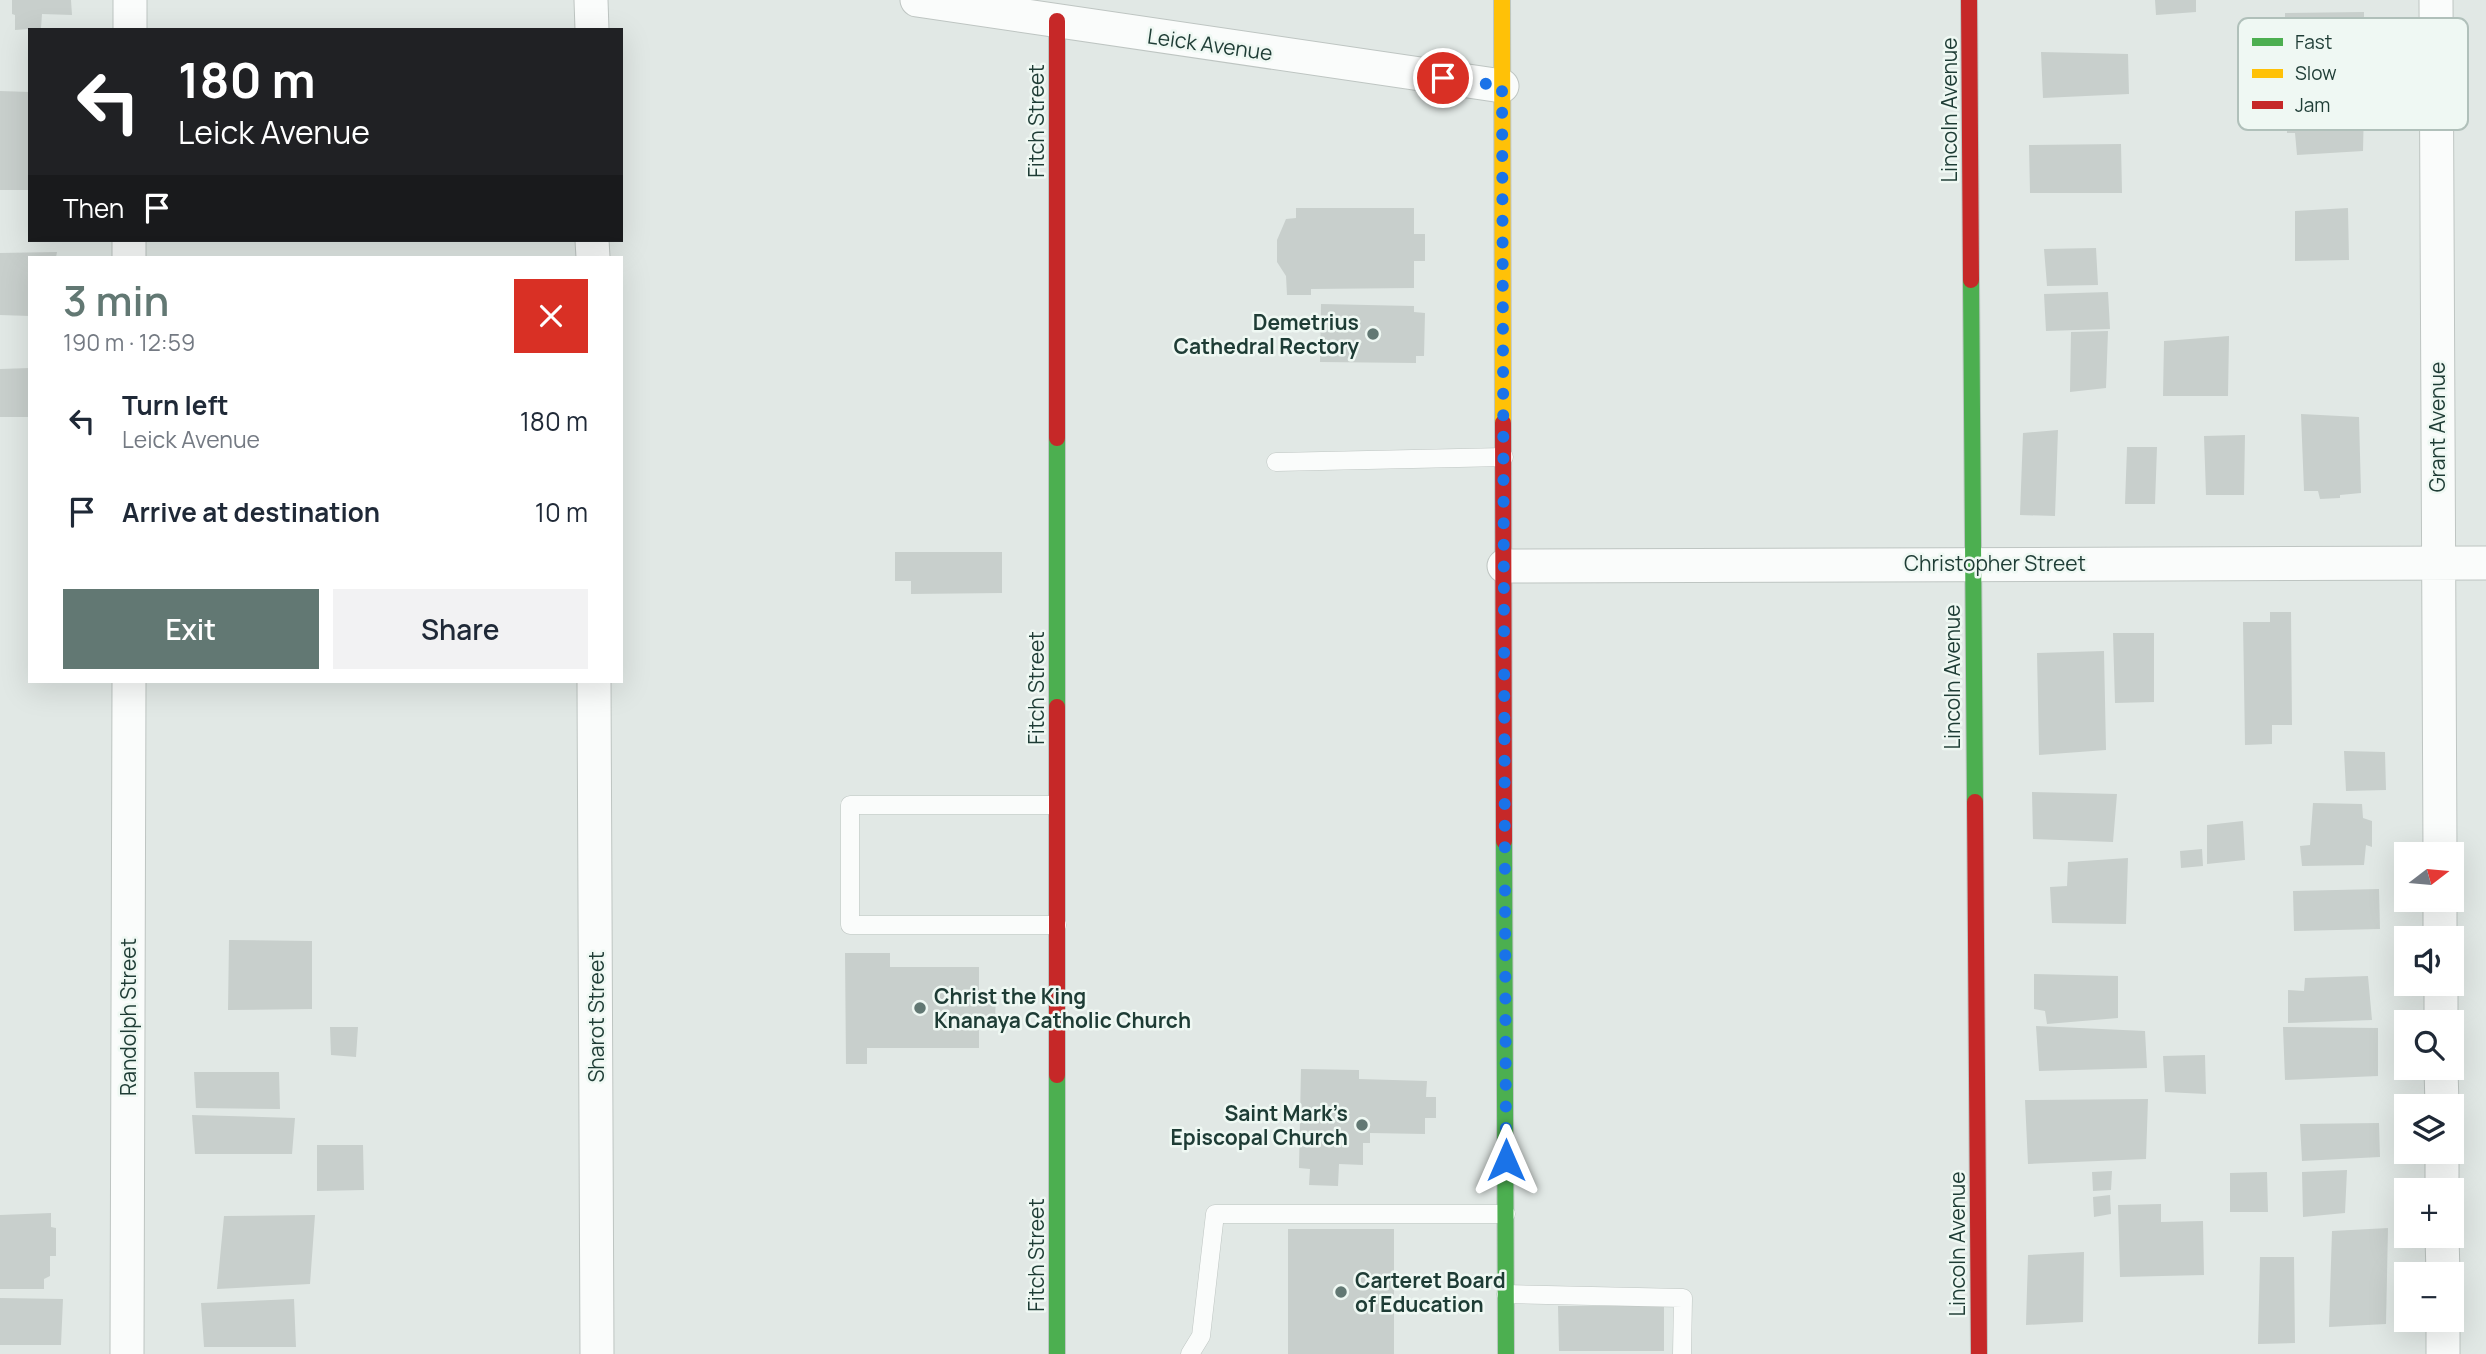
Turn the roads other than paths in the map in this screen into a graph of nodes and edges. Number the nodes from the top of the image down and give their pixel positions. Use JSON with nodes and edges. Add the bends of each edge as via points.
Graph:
{"nodes":[{"id":1,"x":130,"y":0,"type":"edge"},
{"id":2,"x":591,"y":0,"type":"edge"},
{"id":3,"x":917,"y":0,"type":"edge"},
{"id":4,"x":1502,"y":0,"type":"edge"},
{"id":5,"x":1969,"y":0,"type":"edge"},
{"id":6,"x":2436,"y":0,"type":"edge"},
{"id":7,"x":2436,"y":18,"type":"edge"},
{"id":8,"x":1057,"y":21,"type":"junction"},
{"id":9,"x":130,"y":28,"type":"edge"},
{"id":10,"x":592,"y":28,"type":"edge"},
{"id":11,"x":1502,"y":86,"type":"junction"},
{"id":12,"x":2436,"y":130,"type":"edge"},
{"id":13,"x":1504,"y":457,"type":"junction"},
{"id":14,"x":1276,"y":463,"type":"dead end"},
{"id":15,"x":1972,"y":563,"type":"junction"},
{"id":16,"x":2438,"y":563,"type":"junction"},
{"id":17,"x":2486,"y":563,"type":"edge"},
{"id":18,"x":1504,"y":566,"type":"junction"},
{"id":19,"x":128,"y":683,"type":"edge"},
{"id":20,"x":594,"y":683,"type":"edge"},
{"id":21,"x":1056,"y":805,"type":"junction"},
{"id":22,"x":2440,"y":842,"type":"edge"},
{"id":23,"x":1057,"y":925,"type":"junction"},
{"id":24,"x":1506,"y":1214,"type":"junction"},
{"id":25,"x":1506,"y":1294,"type":"junction"},
{"id":26,"x":2443,"y":1332,"type":"edge"},
{"id":27,"x":127,"y":1354,"type":"edge"},
{"id":28,"x":597,"y":1354,"type":"edge"},
{"id":29,"x":1057,"y":1354,"type":"edge"},
{"id":30,"x":1190,"y":1354,"type":"edge"},
{"id":31,"x":1506,"y":1354,"type":"edge"},
{"id":32,"x":1682,"y":1354,"type":"edge"},
{"id":33,"x":1979,"y":1354,"type":"edge"},
{"id":34,"x":2443,"y":1354,"type":"edge"}],
"edges":[{"from":1,"to":9,"type":"street"},
{"from":2,"to":10,"type":"street"},
{"from":3,"to":8,"type":"street","name":"Leick Avenue"},
{"from":4,"to":11,"type":"street"},
{"from":5,"to":15,"type":"street","name":"Lincoln Avenue"},
{"from":6,"to":7,"type":"street","name":"Grant Avenue"},
{"from":8,"to":11,"type":"street","name":"Leick Avenue"},
{"from":8,"to":21,"type":"street","name":"Fitch Street"},
{"from":11,"to":13,"type":"street"},
{"from":12,"to":16,"type":"street","name":"Grant Avenue"},
{"from":13,"to":14,"type":"lane"},
{"from":13,"to":18,"type":"street"},
{"from":15,"to":16,"type":"street","name":"Christopher Street"},
{"from":15,"to":18,"type":"street","name":"Christopher Street"},
{"from":15,"to":33,"type":"street","name":"Lincoln Avenue"},
{"from":16,"to":17,"type":"street","name":"Christopher Street"},
{"from":16,"to":22,"type":"street","name":"Grant Avenue"},
{"from":18,"to":24,"type":"street"},
{"from":19,"to":27,"type":"street","name":"Randolph Street"},
{"from":20,"to":28,"type":"street","name":"Sharot Street"},
{"from":21,"to":23,"type":"street","name":"Fitch Street"},
{"from":21,"to":23,"type":"lane","via":[[850,805],[850,925]]},
{"from":23,"to":29,"type":"street","name":"Fitch Street"},
{"from":24,"to":25,"type":"street"},
{"from":24,"to":30,"type":"lane","via":[[1214,1214],[1201,1336]]},
{"from":25,"to":31,"type":"street"},
{"from":25,"to":32,"type":"lane","via":[[1683,1298]]},
{"from":26,"to":34,"type":"street"}]}
